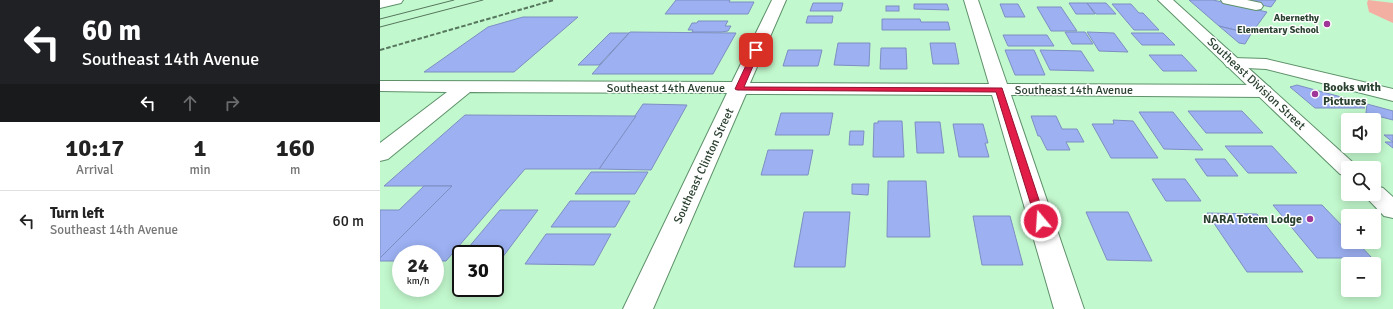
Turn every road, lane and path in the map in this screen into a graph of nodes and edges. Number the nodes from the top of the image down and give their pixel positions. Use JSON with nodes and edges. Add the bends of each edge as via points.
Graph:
{"nodes":[{"id":1,"x":396,"y":0,"type":"edge"},
{"id":2,"x":778,"y":0,"type":"edge"},
{"id":3,"x":970,"y":0,"type":"edge"},
{"id":4,"x":1164,"y":0,"type":"edge"},
{"id":5,"x":1228,"y":0,"type":"edge"},
{"id":6,"x":380,"y":4,"type":"edge"},
{"id":7,"x":1256,"y":6,"type":"dead end"},
{"id":8,"x":1233,"y":63,"type":"junction"},
{"id":9,"x":380,"y":86,"type":"edge"},
{"id":10,"x":465,"y":87,"type":"junction"},
{"id":11,"x":739,"y":89,"type":"junction"},
{"id":12,"x":999,"y":90,"type":"junction"},
{"id":13,"x":1263,"y":90,"type":"junction"},
{"id":14,"x":1393,"y":95,"type":"edge"},
{"id":15,"x":380,"y":154,"type":"edge"},
{"id":16,"x":1341,"y":162,"type":"edge"},
{"id":17,"x":1381,"y":199,"type":"edge"},
{"id":18,"x":1393,"y":210,"type":"edge"},
{"id":19,"x":638,"y":309,"type":"edge"},
{"id":20,"x":1069,"y":309,"type":"edge"}],
"edges":[{"from":1,"to":6,"type":"street"},
{"from":2,"to":11,"type":"street","name":"Southeast Clinton Street"},
{"from":3,"to":12,"type":"street"},
{"from":4,"to":8,"type":"street","name":"Southeast Division Street"},
{"from":5,"to":7,"type":"street"},
{"from":8,"to":13,"type":"street","name":"Southeast Division Street"},
{"from":8,"to":14,"type":"street","via":[[1266,64]]},
{"from":9,"to":10,"type":"street","name":"Southeast 14th Avenue"},
{"from":10,"to":11,"type":"street","name":"Southeast 14th Avenue"},
{"from":10,"to":15,"type":"street"},
{"from":11,"to":12,"type":"street","name":"Southeast 14th Avenue"},
{"from":11,"to":19,"type":"street","name":"Southeast Clinton Street"},
{"from":12,"to":13,"type":"street","name":"Southeast 14th Avenue"},
{"from":12,"to":20,"type":"street"},
{"from":13,"to":16,"type":"street","name":"Southeast Division Street"},
{"from":17,"to":18,"type":"street"}]}
